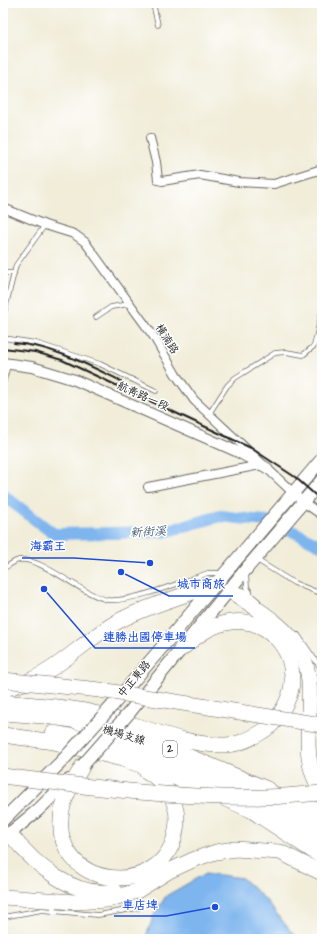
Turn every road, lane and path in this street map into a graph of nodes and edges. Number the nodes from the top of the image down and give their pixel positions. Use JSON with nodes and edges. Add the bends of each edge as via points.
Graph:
{"nodes":[{"id":1,"x":148,"y":3,"type":"edge"},
{"id":2,"x":158,"y":25,"type":"dead end"},
{"id":3,"x":150,"y":138,"type":"dead end"},
{"id":4,"x":322,"y":168,"type":"edge"},
{"id":5,"x":3,"y":208,"type":"edge"},
{"id":6,"x":45,"y":224,"type":"junction"},
{"id":7,"x":3,"y":273,"type":"edge"},
{"id":8,"x":14,"y":273,"type":"junction"},
{"id":9,"x":129,"y":304,"type":"junction"},
{"id":10,"x":322,"y":311,"type":"edge"},
{"id":11,"x":3,"y":317,"type":"edge"},
{"id":12,"x":96,"y":317,"type":"dead end"},
{"id":13,"x":3,"y":338,"type":"edge"},
{"id":14,"x":3,"y":350,"type":"edge"},
{"id":15,"x":4,"y":364,"type":"edge"},
{"id":16,"x":3,"y":384,"type":"edge"},
{"id":17,"x":156,"y":391,"type":"dead end"},
{"id":18,"x":209,"y":414,"type":"junction"},
{"id":19,"x":322,"y":459,"type":"edge"},
{"id":20,"x":264,"y":467,"type":"junction"},
{"id":21,"x":322,"y":480,"type":"edge"},
{"id":22,"x":148,"y":487,"type":"dead end"},
{"id":23,"x":289,"y":497,"type":"junction"},
{"id":24,"x":299,"y":506,"type":"junction"},
{"id":25,"x":322,"y":515,"type":"edge"},
{"id":26,"x":251,"y":564,"type":"junction"},
{"id":27,"x":3,"y":569,"type":"edge"},
{"id":28,"x":221,"y":582,"type":"junction"},
{"id":29,"x":251,"y":594,"type":"junction"},
{"id":30,"x":322,"y":594,"type":"edge"},
{"id":31,"x":261,"y":603,"type":"dead end"},
{"id":32,"x":296,"y":632,"type":"dead end"},
{"id":33,"x":182,"y":649,"type":"junction"},
{"id":34,"x":322,"y":670,"type":"edge"},
{"id":35,"x":3,"y":680,"type":"edge"},
{"id":36,"x":3,"y":689,"type":"edge"},
{"id":37,"x":3,"y":702,"type":"edge"},
{"id":38,"x":3,"y":713,"type":"edge"},
{"id":39,"x":3,"y":725,"type":"edge"},
{"id":40,"x":322,"y":725,"type":"edge"},
{"id":41,"x":158,"y":732,"type":"junction"},
{"id":42,"x":3,"y":735,"type":"edge"},
{"id":43,"x":133,"y":763,"type":"junction"},
{"id":44,"x":83,"y":765,"type":"junction"},
{"id":45,"x":3,"y":776,"type":"edge"},
{"id":46,"x":322,"y":792,"type":"edge"},
{"id":47,"x":322,"y":814,"type":"edge"},
{"id":48,"x":3,"y":820,"type":"edge"},
{"id":49,"x":322,"y":828,"type":"edge"},
{"id":50,"x":5,"y":833,"type":"edge"},
{"id":51,"x":322,"y":841,"type":"edge"},
{"id":52,"x":322,"y":857,"type":"edge"},
{"id":53,"x":322,"y":873,"type":"edge"},
{"id":54,"x":160,"y":876,"type":"junction"},
{"id":55,"x":3,"y":897,"type":"edge"},
{"id":56,"x":138,"y":908,"type":"dead end"},
{"id":57,"x":3,"y":917,"type":"edge"}],
"edges":[{"from":1,"to":2,"type":"lane","via":[[154,8]]},
{"from":3,"to":4,"type":"street","via":[[158,180],[162,181],[200,175],[239,182],[274,184]]},
{"from":5,"to":6,"type":"street","name":"橫湳路"},
{"from":6,"to":8,"type":"lane","via":[[26,249]]},
{"from":6,"to":9,"type":"street","name":"橫湳路","via":[[74,234],[84,242]]},
{"from":7,"to":8,"type":"lane"},
{"from":8,"to":11,"type":"lane"},
{"from":9,"to":12,"type":"lane","via":[[112,307]]},
{"from":9,"to":18,"type":"street","name":"橫湳路","via":[[154,337],[194,400]]},
{"from":10,"to":18,"type":"lane","via":[[314,346],[303,355],[275,353],[235,378]]},
{"from":13,"to":17,"type":"lane","via":[[36,343],[100,364]]},
{"from":14,"to":15,"type":"lane"},
{"from":15,"to":16,"type":"lane","via":[[8,369]]},
{"from":15,"to":20,"type":"street","name":"航青路一段","via":[[38,368],[75,380],[238,452]]},
{"from":18,"to":20,"type":"street","name":"橫湳路"},
{"from":19,"to":23,"type":"main road","name":"中正東路"},
{"from":20,"to":22,"type":"street"},
{"from":20,"to":23,"type":"street","name":"橫湳路"},
{"from":21,"to":24,"type":"main road","name":"中正東路"},
{"from":23,"to":24,"type":"street","name":"橫湳路"},
{"from":23,"to":28,"type":"main road","name":"中正東路"},
{"from":24,"to":25,"type":"street","name":"橫湳路"},
{"from":24,"to":26,"type":"main road","name":"中正東路"},
{"from":26,"to":28,"type":"main road","name":"中正東路"},
{"from":26,"to":29,"type":"lane","via":[[246,579]]},
{"from":26,"to":30,"type":"lane"},
{"from":27,"to":28,"type":"lane","via":[[18,560],[29,560],[73,585],[108,600],[126,599],[208,573]]},
{"from":28,"to":29,"type":"lane"},
{"from":28,"to":33,"type":"main road","name":"中正東路"},
{"from":28,"to":36,"type":"highway","via":[[125,617],[51,670],[32,680]]},
{"from":28,"to":46,"type":"highway","via":[[278,625],[301,652],[309,688],[308,748],[312,772]]},
{"from":28,"to":48,"type":"main road","name":"中正東路","bridge":true,"via":[[63,760]]},
{"from":29,"to":31,"type":"lane"},
{"from":32,"to":34,"type":"lane"},
{"from":33,"to":41,"type":"highway","via":[[199,635],[221,624],[246,622],[259,626],[280,641],[288,654],[292,682],[290,694],[273,723],[252,738],[238,743],[210,744]]},
{"from":33,"to":44,"type":"main road","name":"中正東路","bridge":true},
{"from":35,"to":40,"type":"highway","bridge":true,"via":[[100,690]]},
{"from":37,"to":41,"type":"highway","via":[[90,712]]},
{"from":38,"to":49,"type":"highway","name":"機場支線","number":"2","via":[[72,720],[174,750],[267,790]]},
{"from":39,"to":51,"type":"highway","name":"機場支線","number":"2","via":[[81,738],[184,768],[248,794]]},
{"from":41,"to":47,"type":"highway","via":[[264,778]]},
{"from":42,"to":43,"type":"highway","via":[[54,742]]},
{"from":43,"to":44,"type":"highway","via":[[149,772],[166,788],[176,809],[176,826],[174,840],[153,868],[125,879],[93,873],[78,863],[67,850],[61,822],[63,805]]},
{"from":43,"to":52,"type":"highway","via":[[165,773],[251,810]]},
{"from":44,"to":50,"type":"main road","name":"中正東路","via":[[38,810]]},
{"from":45,"to":46,"type":"highway","bridge":true,"via":[[132,792],[204,796],[265,797]]},
{"from":50,"to":54,"type":"highway","via":[[39,865],[60,879],[84,889],[106,892],[128,888]]},
{"from":53,"to":54,"type":"highway","via":[[280,852],[235,849],[195,859]]},
{"from":54,"to":55,"type":"highway","via":[[137,891],[107,900],[75,902]]},
{"from":56,"to":57,"type":"lane","via":[[98,915],[42,910]]}]}
